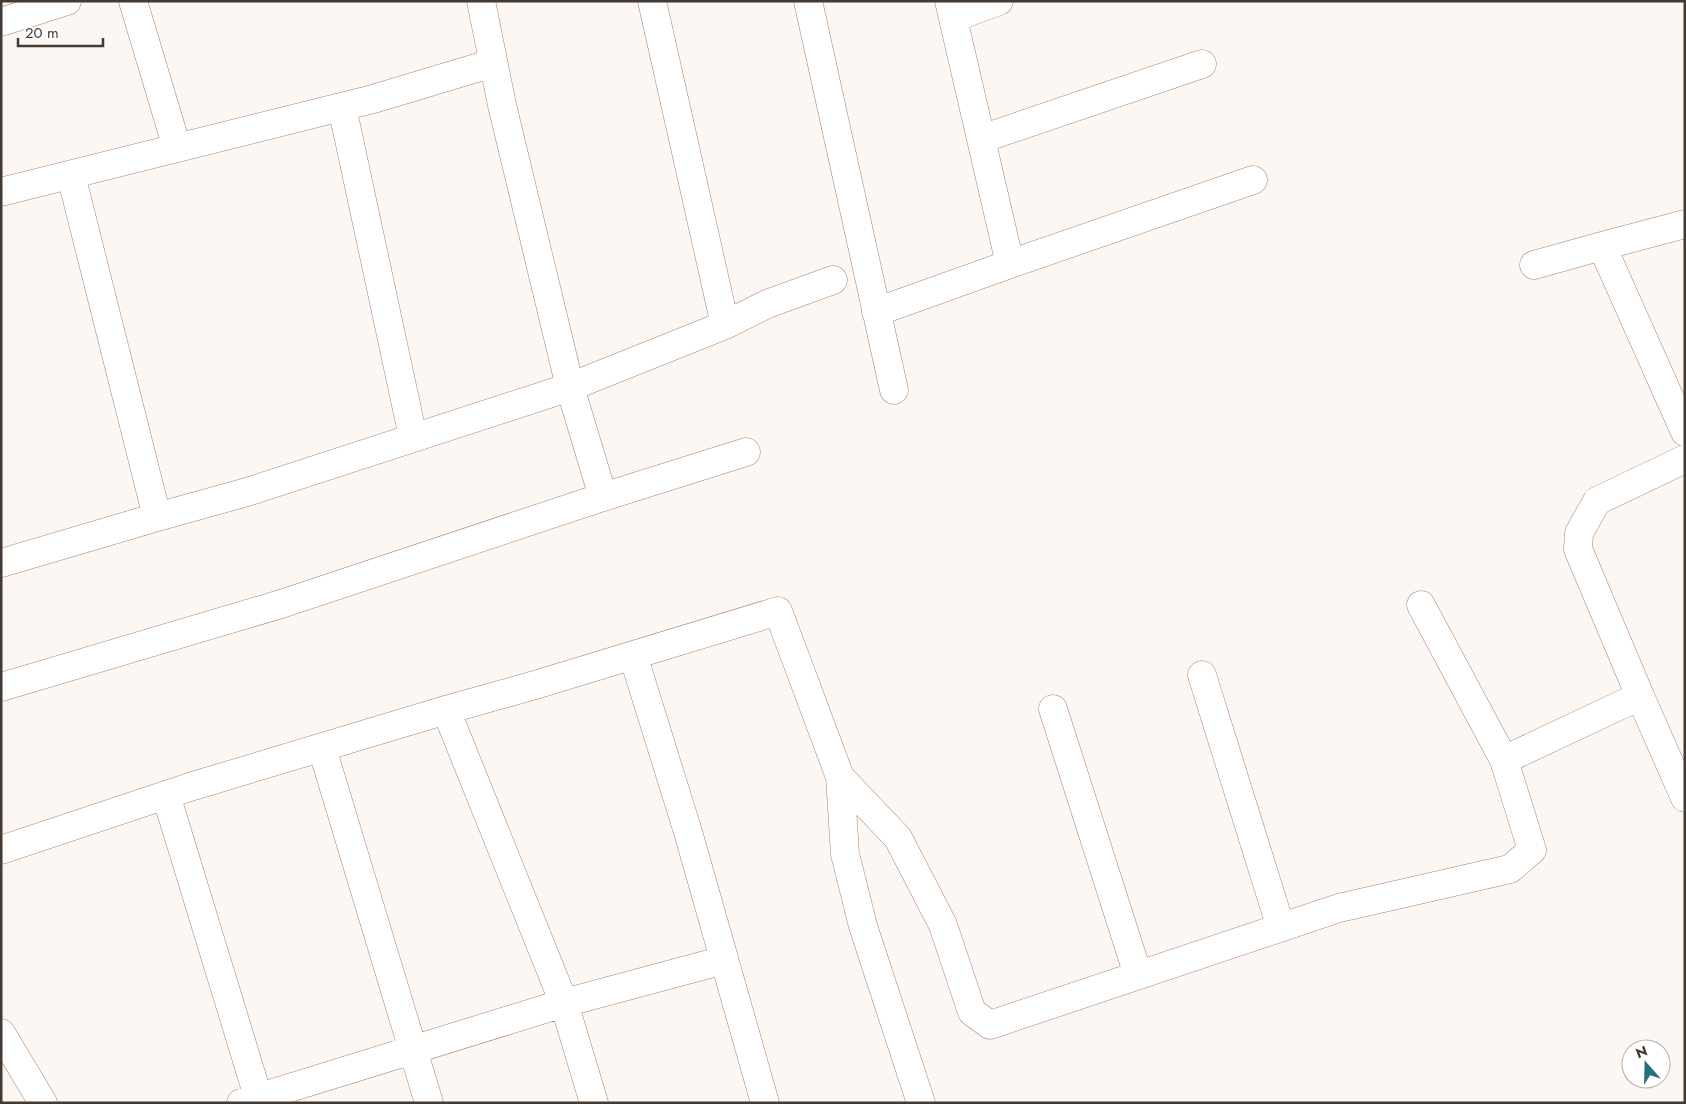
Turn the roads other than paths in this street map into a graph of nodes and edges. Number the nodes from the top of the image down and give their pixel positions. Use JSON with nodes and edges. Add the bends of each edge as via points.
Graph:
{"nodes":[{"id":1,"x":133,"y":1,"type":"edge"},
{"id":2,"x":481,"y":1,"type":"edge"},
{"id":3,"x":652,"y":1,"type":"edge"},
{"id":4,"x":808,"y":1,"type":"edge"},
{"id":5,"x":999,"y":1,"type":"edge"},
{"id":6,"x":60,"y":2,"type":"edge"},
{"id":7,"x":951,"y":10,"type":"edge"},
{"id":8,"x":1,"y":22,"type":"edge"},
{"id":9,"x":493,"y":63,"type":"junction"},
{"id":10,"x":1202,"y":64,"type":"dead end"},
{"id":11,"x":342,"y":107,"type":"junction"},
{"id":12,"x":981,"y":139,"type":"junction"},
{"id":13,"x":176,"y":148,"type":"junction"},
{"id":14,"x":71,"y":175,"type":"junction"},
{"id":15,"x":1253,"y":180,"type":"dead end"},
{"id":16,"x":1,"y":192,"type":"edge"},
{"id":17,"x":1685,"y":224,"type":"edge"},
{"id":18,"x":1602,"y":246,"type":"junction"},
{"id":19,"x":1010,"y":264,"type":"junction"},
{"id":20,"x":1534,"y":265,"type":"dead end"},
{"id":21,"x":833,"y":280,"type":"dead end"},
{"id":22,"x":876,"y":312,"type":"junction"},
{"id":23,"x":725,"y":325,"type":"junction"},
{"id":24,"x":570,"y":387,"type":"junction"},
{"id":25,"x":894,"y":390,"type":"dead end"},
{"id":26,"x":1685,"y":432,"type":"edge"},
{"id":27,"x":413,"y":437,"type":"junction"},
{"id":28,"x":746,"y":452,"type":"dead end"},
{"id":29,"x":1685,"y":459,"type":"edge"},
{"id":30,"x":603,"y":497,"type":"junction"},
{"id":31,"x":158,"y":517,"type":"junction"},
{"id":32,"x":1,"y":563,"type":"edge"},
{"id":33,"x":1421,"y":605,"type":"dead end"},
{"id":34,"x":633,"y":655,"type":"junction"},
{"id":35,"x":1202,"y":675,"type":"dead end"},
{"id":36,"x":1,"y":687,"type":"edge"},
{"id":37,"x":1640,"y":696,"type":"junction"},
{"id":38,"x":446,"y":710,"type":"junction"},
{"id":39,"x":1053,"y":710,"type":"dead end"},
{"id":40,"x":322,"y":748,"type":"junction"},
{"id":41,"x":1504,"y":760,"type":"junction"},
{"id":42,"x":840,"y":777,"type":"junction"},
{"id":43,"x":166,"y":795,"type":"junction"},
{"id":44,"x":1685,"y":798,"type":"edge"},
{"id":45,"x":1,"y":850,"type":"edge"},
{"id":46,"x":1281,"y":928,"type":"junction"},
{"id":47,"x":724,"y":960,"type":"junction"},
{"id":48,"x":1138,"y":975,"type":"junction"},
{"id":49,"x":564,"y":1003,"type":"junction"},
{"id":50,"x":1,"y":1033,"type":"edge"},
{"id":51,"x":413,"y":1050,"type":"junction"},
{"id":52,"x":253,"y":1101,"type":"edge"},
{"id":53,"x":44,"y":1103,"type":"edge"},
{"id":54,"x":429,"y":1103,"type":"edge"},
{"id":55,"x":594,"y":1103,"type":"edge"},
{"id":56,"x":765,"y":1103,"type":"edge"},
{"id":57,"x":922,"y":1103,"type":"edge"}],
"edges":[{"from":1,"to":13,"type":"street"},
{"from":2,"to":9,"type":"street"},
{"from":3,"to":23,"type":"street"},
{"from":4,"to":22,"type":"street"},
{"from":5,"to":7,"type":"street"},
{"from":6,"to":8,"type":"street"},
{"from":7,"to":12,"type":"street"},
{"from":9,"to":11,"type":"street"},
{"from":9,"to":24,"type":"street"},
{"from":10,"to":12,"type":"street"},
{"from":11,"to":13,"type":"street"},
{"from":11,"to":27,"type":"street"},
{"from":12,"to":19,"type":"street"},
{"from":13,"to":14,"type":"street"},
{"from":14,"to":16,"type":"street"},
{"from":14,"to":31,"type":"street"},
{"from":15,"to":19,"type":"street"},
{"from":17,"to":18,"type":"street"},
{"from":18,"to":20,"type":"street"},
{"from":18,"to":26,"type":"street"},
{"from":19,"to":22,"type":"street"},
{"from":21,"to":23,"type":"street","via":[[768,304]]},
{"from":22,"to":25,"type":"street"},
{"from":23,"to":24,"type":"street"},
{"from":24,"to":27,"type":"street"},
{"from":24,"to":30,"type":"street"},
{"from":27,"to":31,"type":"street","via":[[247,492]]},
{"from":28,"to":30,"type":"street"},
{"from":29,"to":37,"type":"street","via":[[1597,501],[1579,533],[1578,549]]},
{"from":30,"to":36,"type":"street","via":[[281,604]]},
{"from":31,"to":32,"type":"street"},
{"from":33,"to":41,"type":"street"},
{"from":34,"to":38,"type":"street"},
{"from":34,"to":42,"type":"street","via":[[778,610]]},
{"from":34,"to":47,"type":"street"},
{"from":35,"to":46,"type":"street"},
{"from":37,"to":41,"type":"street"},
{"from":37,"to":44,"type":"street"},
{"from":38,"to":40,"type":"street"},
{"from":38,"to":49,"type":"street"},
{"from":39,"to":48,"type":"street"},
{"from":40,"to":43,"type":"street"},
{"from":40,"to":51,"type":"street"},
{"from":41,"to":46,"type":"street","via":[[1532,850],[1510,869],[1339,908]]},
{"from":42,"to":48,"type":"street","via":[[898,838],[943,925],[972,1012],[990,1025]]},
{"from":42,"to":57,"type":"street","via":[[845,854],[863,926]]},
{"from":43,"to":45,"type":"street"},
{"from":43,"to":52,"type":"street"},
{"from":46,"to":48,"type":"street"},
{"from":47,"to":49,"type":"street"},
{"from":47,"to":56,"type":"street"},
{"from":49,"to":51,"type":"street"},
{"from":49,"to":55,"type":"street"},
{"from":50,"to":53,"type":"street"},
{"from":51,"to":52,"type":"street"},
{"from":51,"to":54,"type":"street"}]}
